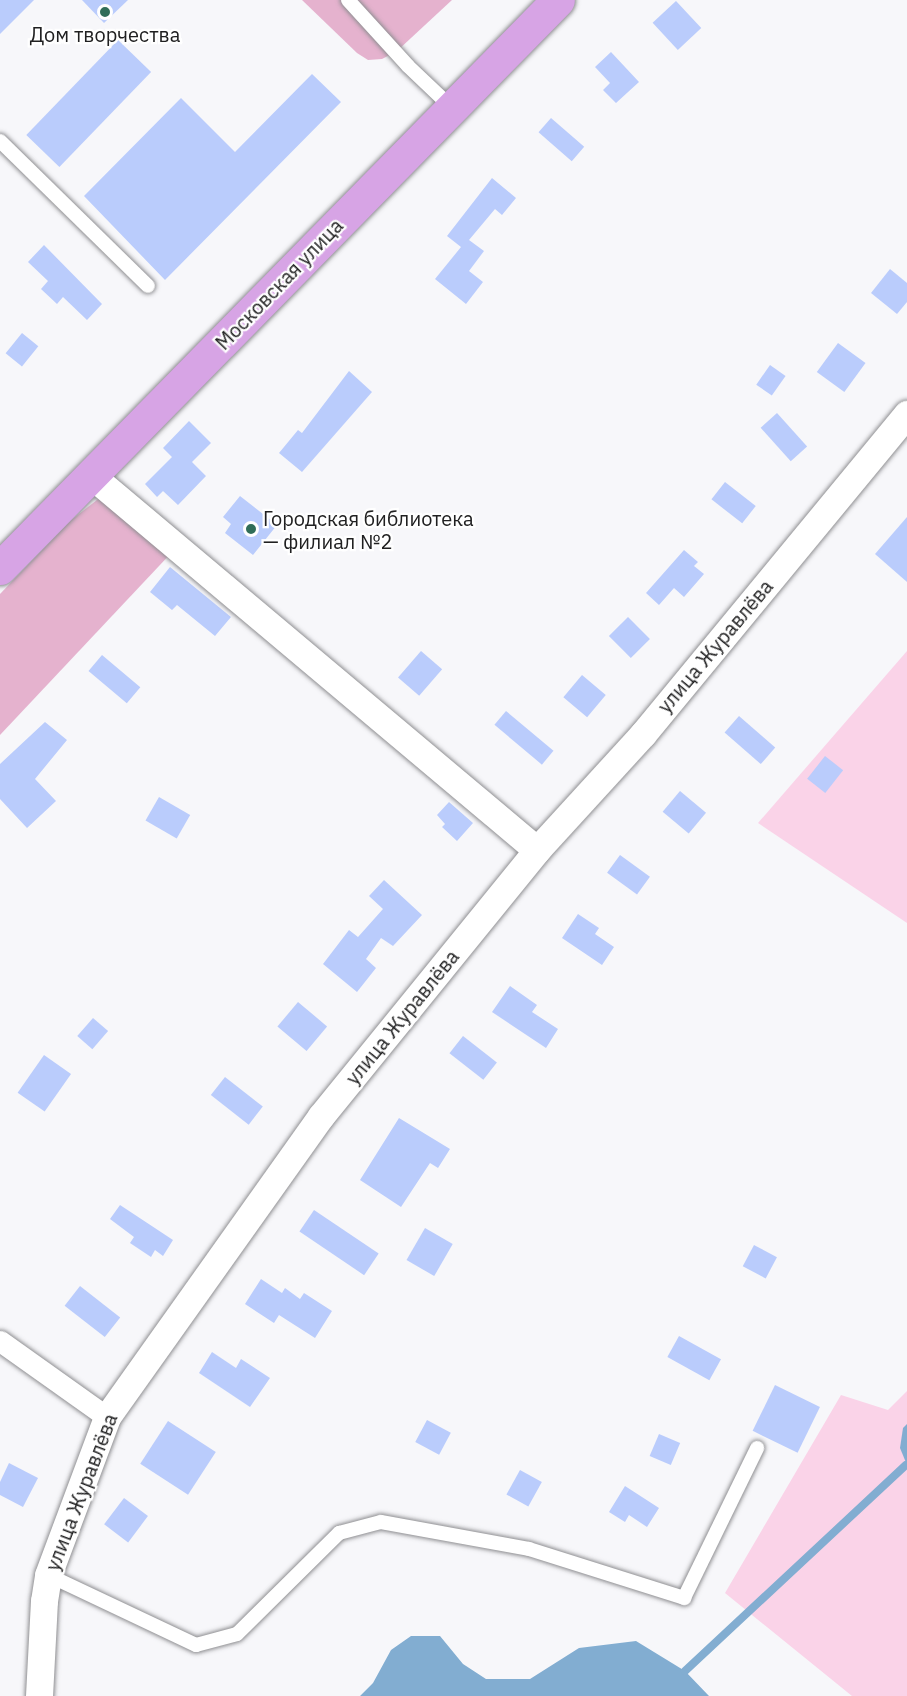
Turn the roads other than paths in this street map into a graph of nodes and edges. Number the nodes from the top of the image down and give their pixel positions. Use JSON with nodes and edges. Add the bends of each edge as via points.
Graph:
{"nodes":[{"id":1,"x":348,"y":0,"type":"edge"},
{"id":2,"x":558,"y":0,"type":"edge"},
{"id":3,"x":452,"y":107,"type":"junction"},
{"id":4,"x":0,"y":141,"type":"edge"},
{"id":5,"x":148,"y":286,"type":"dead end"},
{"id":6,"x":907,"y":414,"type":"edge"},
{"id":7,"x":92,"y":476,"type":"junction"},
{"id":8,"x":0,"y":568,"type":"edge"},
{"id":9,"x":537,"y":850,"type":"junction"},
{"id":10,"x":0,"y":1341,"type":"edge"},
{"id":11,"x":107,"y":1417,"type":"junction"},
{"id":12,"x":757,"y":1448,"type":"dead end"},
{"id":13,"x":48,"y":1575,"type":"junction"},
{"id":14,"x":39,"y":1696,"type":"edge"}],
"edges":[{"from":1,"to":3,"type":"lane"},
{"from":2,"to":3,"type":"main road","name":"Московская улица"},
{"from":3,"to":7,"type":"main road","name":"Московская улица"},
{"from":4,"to":5,"type":"lane"},
{"from":6,"to":9,"type":"street","name":"улица Журавлёва","via":[[643,734]]},
{"from":7,"to":8,"type":"main road","name":"Московская улица"},
{"from":7,"to":9,"type":"street"},
{"from":9,"to":11,"type":"street","name":"улица Журавлёва","via":[[321,1116]]},
{"from":10,"to":11,"type":"street"},
{"from":11,"to":13,"type":"street","name":"улица Журавлёва"},
{"from":12,"to":13,"type":"lane","via":[[684,1598],[529,1549],[381,1522],[339,1533],[237,1634],[196,1645]]},
{"from":13,"to":14,"type":"street","name":"улица Журавлёва"}]}
